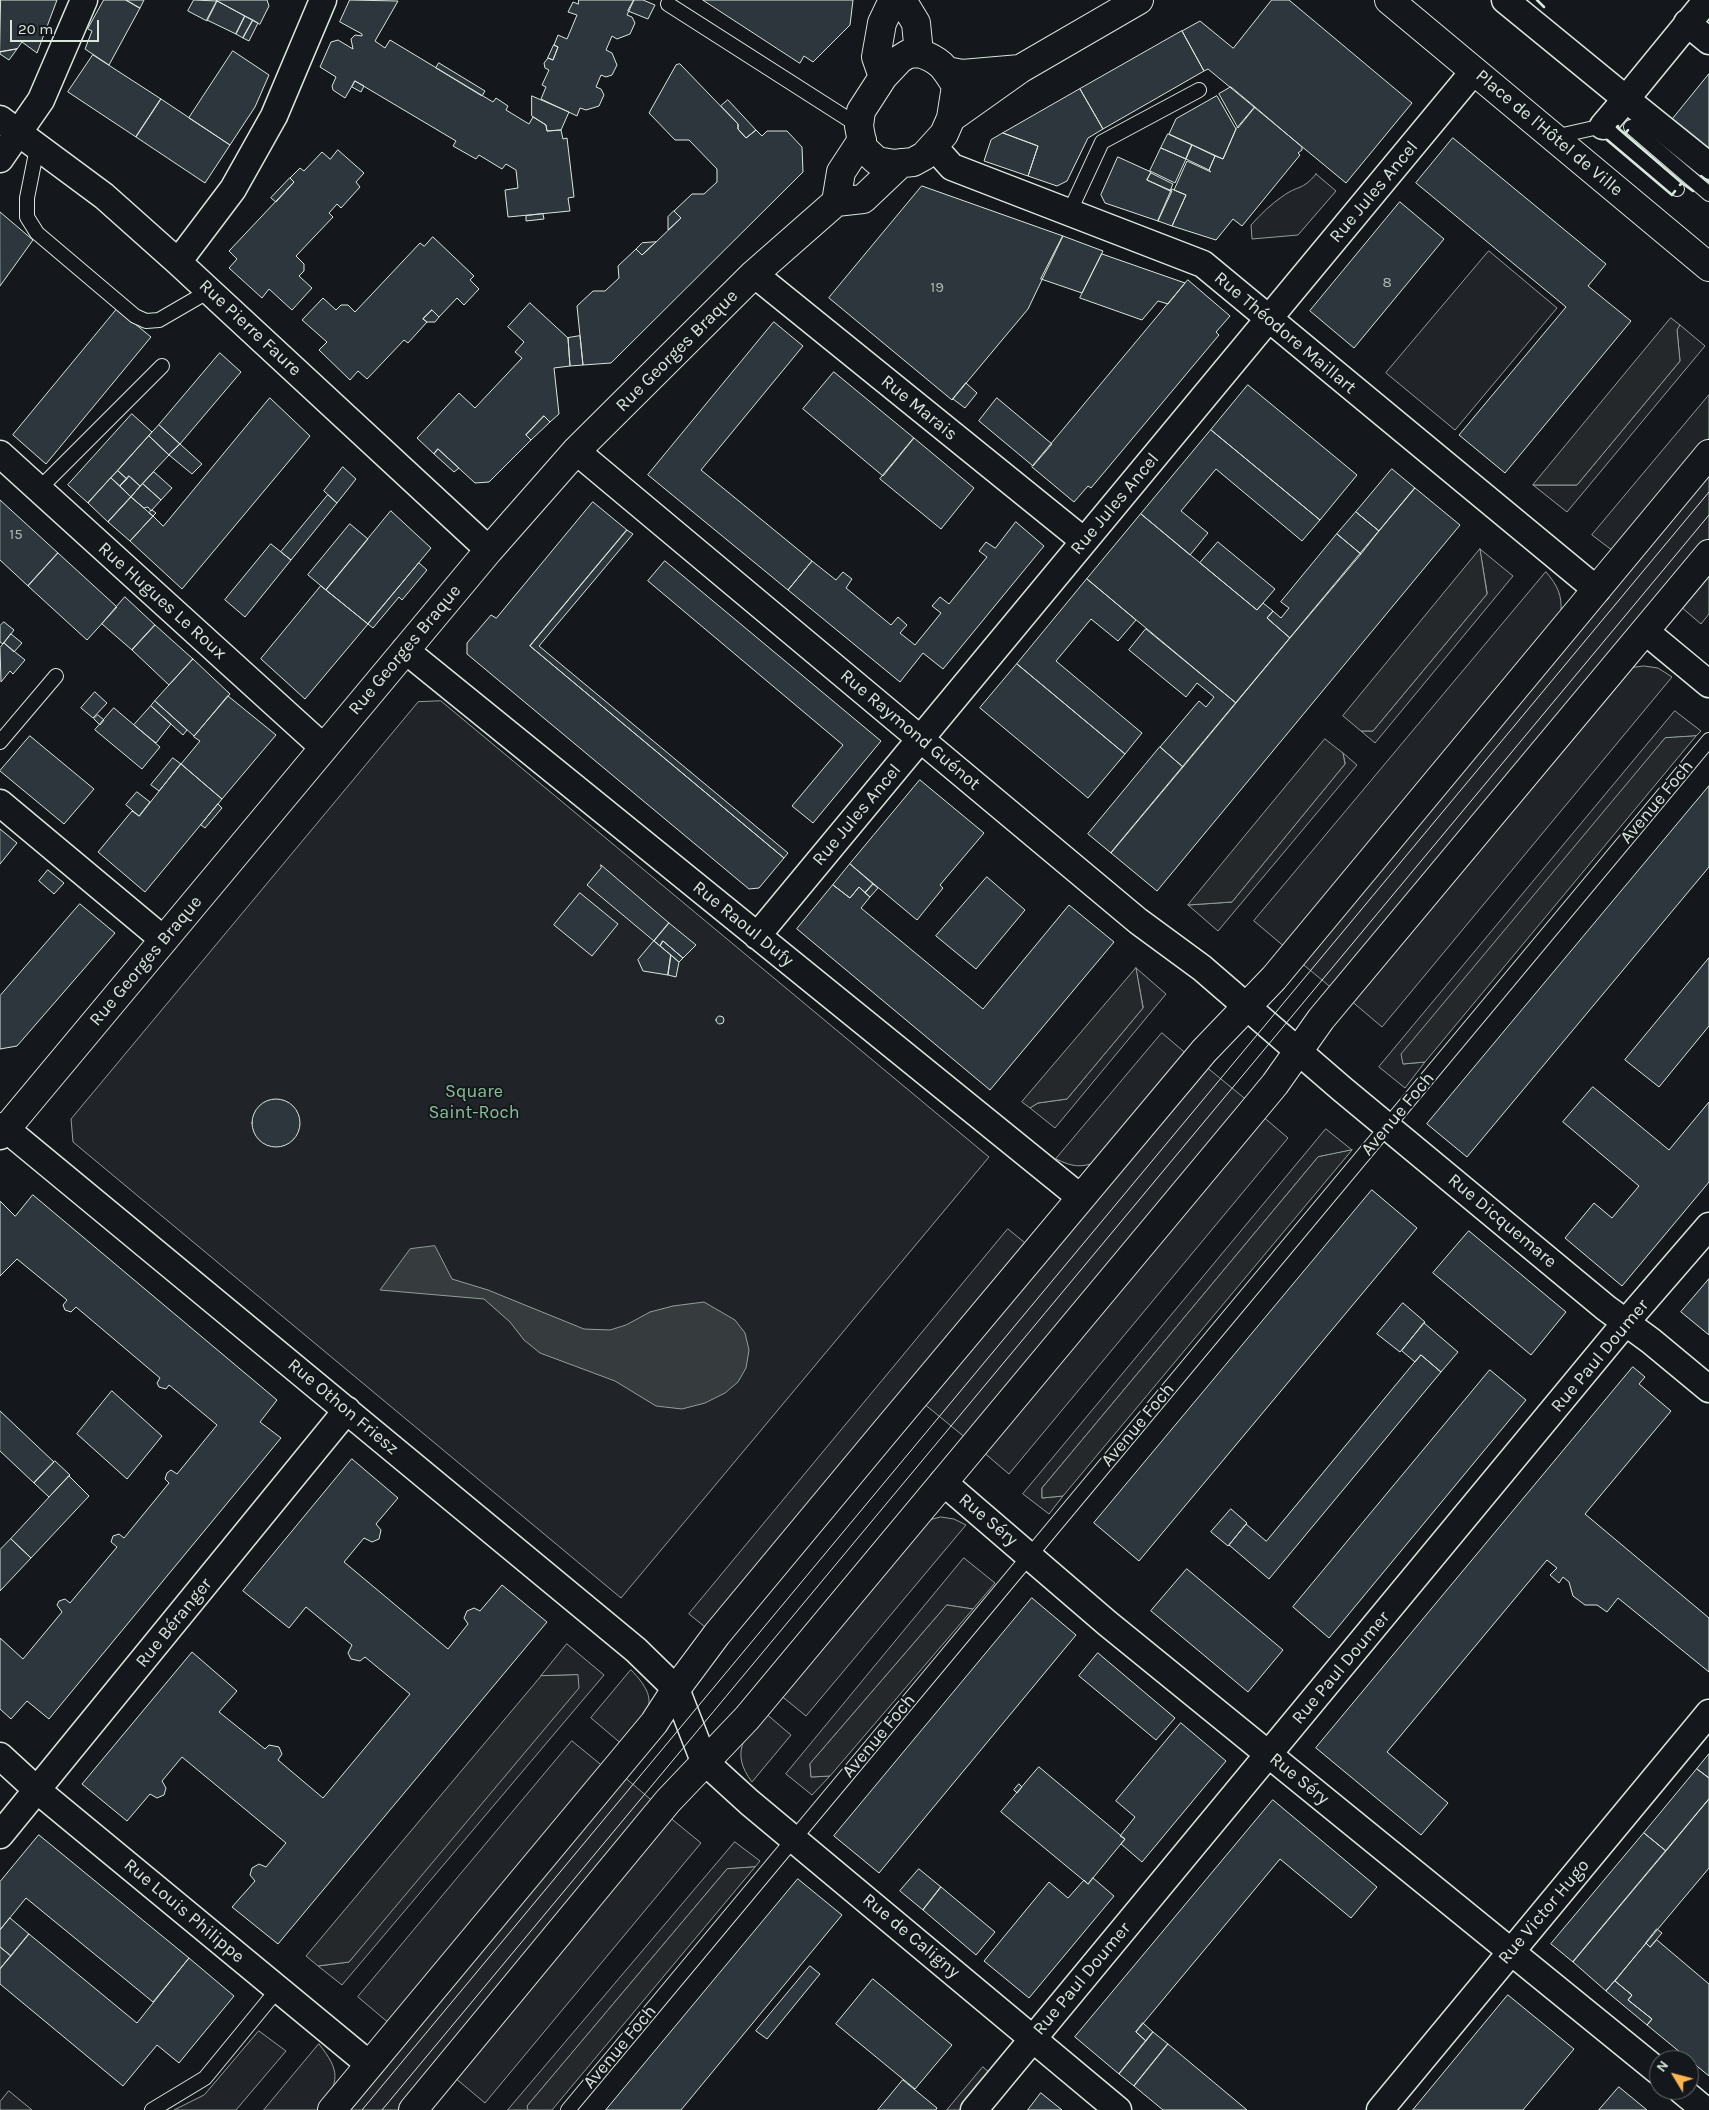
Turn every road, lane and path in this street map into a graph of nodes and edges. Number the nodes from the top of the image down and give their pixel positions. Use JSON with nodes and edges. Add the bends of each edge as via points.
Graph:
{"nodes":[{"id":1,"x":84,"y":0,"type":"edge"},
{"id":2,"x":323,"y":0,"type":"edge"},
{"id":3,"x":893,"y":0,"type":"edge"},
{"id":4,"x":902,"y":0,"type":"edge"},
{"id":5,"x":1139,"y":0,"type":"edge"},
{"id":6,"x":1389,"y":0,"type":"edge"},
{"id":7,"x":1505,"y":0,"type":"edge"},
{"id":8,"x":1707,"y":0,"type":"edge"},
{"id":9,"x":668,"y":4,"type":"dead end"},
{"id":10,"x":1687,"y":23,"type":"junction"},
{"id":11,"x":1709,"y":40,"type":"edge"},
{"id":12,"x":919,"y":53,"type":"junction"},
{"id":13,"x":1020,"y":69,"type":"junction"},
{"id":14,"x":947,"y":71,"type":"junction"},
{"id":15,"x":1474,"y":71,"type":"junction"},
{"id":16,"x":883,"y":77,"type":"junction"},
{"id":17,"x":1199,"y":90,"type":"dead end"},
{"id":18,"x":1626,"y":99,"type":"junction"},
{"id":19,"x":951,"y":118,"type":"junction"},
{"id":20,"x":1603,"y":126,"type":"junction"},
{"id":21,"x":1630,"y":127,"type":"dead end"},
{"id":22,"x":19,"y":133,"type":"edge"},
{"id":23,"x":860,"y":133,"type":"junction"},
{"id":24,"x":1554,"y":137,"type":"junction"},
{"id":25,"x":933,"y":146,"type":"junction"},
{"id":26,"x":0,"y":159,"type":"edge"},
{"id":27,"x":901,"y":163,"type":"junction"},
{"id":28,"x":1709,"y":166,"type":"edge"},
{"id":29,"x":1677,"y":188,"type":"dead end"},
{"id":30,"x":1709,"y":194,"type":"edge"},
{"id":31,"x":836,"y":202,"type":"junction"},
{"id":32,"x":1069,"y":213,"type":"junction"},
{"id":33,"x":178,"y":262,"type":"junction"},
{"id":34,"x":1709,"y":267,"type":"edge"},
{"id":35,"x":754,"y":274,"type":"junction"},
{"id":36,"x":209,"y":291,"type":"junction"},
{"id":37,"x":1268,"y":320,"type":"junction"},
{"id":38,"x":162,"y":366,"type":"dead end"},
{"id":39,"x":576,"y":451,"type":"junction"},
{"id":40,"x":0,"y":454,"type":"edge"},
{"id":41,"x":1709,"y":454,"type":"edge"},
{"id":42,"x":39,"y":489,"type":"junction"},
{"id":43,"x":1084,"y":541,"type":"junction"},
{"id":44,"x":489,"y":550,"type":"junction"},
{"id":45,"x":1709,"y":554,"type":"edge"},
{"id":46,"x":1597,"y":590,"type":"junction"},
{"id":47,"x":1645,"y":631,"type":"junction"},
{"id":48,"x":405,"y":650,"type":"junction"},
{"id":49,"x":56,"y":676,"type":"dead end"},
{"id":50,"x":1709,"y":684,"type":"edge"},
{"id":51,"x":920,"y":739,"type":"junction"},
{"id":52,"x":1709,"y":740,"type":"edge"},
{"id":53,"x":0,"y":742,"type":"edge"},
{"id":54,"x":324,"y":748,"type":"junction"},
{"id":55,"x":0,"y":804,"type":"edge"},
{"id":56,"x":757,"y":936,"type":"junction"},
{"id":57,"x":164,"y":940,"type":"junction"},
{"id":58,"x":1246,"y":1006,"type":"junction"},
{"id":59,"x":1298,"y":1050,"type":"junction"},
{"id":60,"x":1388,"y":1126,"type":"junction"},
{"id":61,"x":2,"y":1131,"type":"edge"},
{"id":62,"x":1081,"y":1198,"type":"junction"},
{"id":63,"x":1709,"y":1226,"type":"edge"},
{"id":64,"x":1626,"y":1322,"type":"junction"},
{"id":65,"x":1709,"y":1389,"type":"edge"},
{"id":66,"x":347,"y":1410,"type":"junction"},
{"id":67,"x":943,"y":1482,"type":"junction"},
{"id":68,"x":1030,"y":1555,"type":"junction"},
{"id":69,"x":676,"y":1689,"type":"junction"},
{"id":70,"x":1709,"y":1713,"type":"edge"},
{"id":71,"x":1269,"y":1754,"type":"junction"},
{"id":72,"x":0,"y":1756,"type":"edge"},
{"id":73,"x":704,"y":1761,"type":"junction"},
{"id":74,"x":37,"y":1790,"type":"junction"},
{"id":75,"x":0,"y":1835,"type":"edge"},
{"id":76,"x":794,"y":1839,"type":"junction"},
{"id":77,"x":1511,"y":1952,"type":"junction"},
{"id":78,"x":278,"y":1989,"type":"junction"},
{"id":79,"x":1033,"y":2038,"type":"junction"},
{"id":80,"x":1649,"y":2064,"type":"edge"},
{"id":81,"x":370,"y":2065,"type":"junction"},
{"id":82,"x":1694,"y":2100,"type":"edge"},
{"id":83,"x":418,"y":2108,"type":"edge"},
{"id":84,"x":152,"y":2110,"type":"edge"},
{"id":85,"x":332,"y":2110,"type":"edge"},
{"id":86,"x":568,"y":2110,"type":"edge"},
{"id":87,"x":974,"y":2110,"type":"edge"},
{"id":88,"x":1118,"y":2110,"type":"edge"},
{"id":89,"x":1380,"y":2110,"type":"edge"},
{"id":90,"x":1706,"y":2110,"type":"edge"}],
"edges":[{"from":1,"to":22,"type":"street","via":[[41,100]]},
{"from":2,"to":33,"type":"street","via":[[274,116],[233,189]]},
{"from":3,"to":16,"type":"street","via":[[882,23],[876,57]]},
{"from":4,"to":12,"type":"street","via":[[916,23]]},
{"from":5,"to":13,"type":"street"},
{"from":6,"to":15,"type":"street","name":"Place de l'Hôtel de Ville"},
{"from":7,"to":18,"type":"street"},
{"from":8,"to":10,"type":"street"},
{"from":9,"to":23,"type":"lane"},
{"from":10,"to":11,"type":"street"},
{"from":10,"to":18,"type":"street"},
{"from":12,"to":14,"type":"street","via":[[935,58]]},
{"from":12,"to":16,"type":"street","via":[[900,59]]},
{"from":13,"to":14,"type":"street","via":[[962,74]]},
{"from":13,"to":19,"type":"street"},
{"from":14,"to":19,"type":"street","via":[[956,86]]},
{"from":15,"to":24,"type":"street","name":"Place de l'Hôtel de Ville"},
{"from":15,"to":37,"type":"street","name":"Rue Jules Ancel"},
{"from":16,"to":23,"type":"street","via":[[861,111]]},
{"from":17,"to":32,"type":"lane","via":[[1102,142]]},
{"from":18,"to":20,"type":"street"},
{"from":18,"to":28,"type":"street"},
{"from":19,"to":25,"type":"street","via":[[944,134]]},
{"from":20,"to":24,"type":"lane"},
{"from":20,"to":29,"type":"lane"},
{"from":21,"to":30,"type":"lane"},
{"from":22,"to":26,"type":"street"},
{"from":22,"to":33,"type":"street","name":"Rue Pierre Faure","via":[[104,196]]},
{"from":22,"to":36,"type":"lane","via":[[27,217],[37,233],[135,316],[160,320]]},
{"from":23,"to":27,"type":"street","via":[[863,148],[877,161]]},
{"from":23,"to":31,"type":"street","via":[[841,172]]},
{"from":24,"to":34,"type":"street","name":"Place de l'Hôtel de Ville"},
{"from":25,"to":27,"type":"street","via":[[913,162]]},
{"from":25,"to":32,"type":"street","name":"Rue Théodore Maillart","via":[[952,167]]},
{"from":27,"to":31,"type":"street","via":[[863,198]]},
{"from":31,"to":35,"type":"street","name":"Rue Georges Braque"},
{"from":32,"to":37,"type":"street","name":"Rue Théodore Maillart","via":[[1203,264]]},
{"from":33,"to":36,"type":"street","name":"Rue Pierre Faure"},
{"from":35,"to":39,"type":"street","name":"Rue Georges Braque"},
{"from":35,"to":43,"type":"street","name":"Rue Marais"},
{"from":36,"to":44,"type":"street","name":"Rue Pierre Faure"},
{"from":37,"to":43,"type":"street","name":"Rue Jules Ancel"},
{"from":37,"to":46,"type":"street","name":"Rue Théodore Maillart"},
{"from":38,"to":42,"type":"lane"},
{"from":39,"to":44,"type":"street","name":"Rue Georges Braque"},
{"from":39,"to":51,"type":"street","name":"Rue Raymond Guénot"},
{"from":40,"to":42,"type":"street","name":"Rue Hugues Le Roux"},
{"from":41,"to":46,"type":"street"},
{"from":42,"to":54,"type":"street","name":"Rue Hugues Le Roux"},
{"from":43,"to":51,"type":"street","name":"Rue Jules Ancel"},
{"from":44,"to":48,"type":"street","name":"Rue Georges Braque"},
{"from":45,"to":47,"type":"street"},
{"from":46,"to":58,"type":"street","via":[[1274,978]]},
{"from":47,"to":50,"type":"street"},
{"from":47,"to":59,"type":"street"},
{"from":48,"to":54,"type":"street","name":"Rue Georges Braque"},
{"from":48,"to":56,"type":"street","name":"Rue Raoul Dufy"},
{"from":49,"to":53,"type":"lane"},
{"from":51,"to":56,"type":"street","name":"Rue Jules Ancel"},
{"from":51,"to":58,"type":"street","name":"Rue Raymond Guénot","via":[[1138,921],[1202,968]]},
{"from":52,"to":60,"type":"lane","name":"Avenue Foch"},
{"from":54,"to":57,"type":"street","name":"Rue Georges Braque"},
{"from":55,"to":57,"type":"street"},
{"from":56,"to":62,"type":"street","name":"Rue Raoul Dufy"},
{"from":57,"to":61,"type":"street","name":"Rue Georges Braque"},
{"from":58,"to":59,"type":"street"},
{"from":58,"to":62,"type":"street","via":[[1204,1051]]},
{"from":59,"to":60,"type":"street","name":"Rue Dicquemare"},
{"from":59,"to":67,"type":"street","via":[[1275,1084]]},
{"from":60,"to":64,"type":"street","name":"Rue Dicquemare"},
{"from":60,"to":68,"type":"lane","name":"Avenue Foch"},
{"from":61,"to":66,"type":"street","name":"Rue Othon Friesz"},
{"from":62,"to":69,"type":"street","via":[[717,1634]]},
{"from":63,"to":64,"type":"street","name":"Rue Paul Doumer"},
{"from":64,"to":65,"type":"street","name":"Rue Dicquemare"},
{"from":64,"to":71,"type":"street","name":"Rue Paul Doumer"},
{"from":66,"to":69,"type":"street","name":"Rue Othon Friesz","via":[[636,1650]]},
{"from":66,"to":74,"type":"street","name":"Rue Béranger"},
{"from":67,"to":68,"type":"street","name":"Rue Séry"},
{"from":67,"to":73,"type":"street","via":[[747,1718]]},
{"from":68,"to":71,"type":"street","name":"Rue Séry","via":[[1107,1623]]},
{"from":68,"to":76,"type":"lane","name":"Avenue Foch"},
{"from":69,"to":73,"type":"street"},
{"from":69,"to":81,"type":"street","via":[[654,1723]]},
{"from":70,"to":77,"type":"street","name":"Rue Victor Hugo"},
{"from":71,"to":77,"type":"street","name":"Rue Séry"},
{"from":71,"to":79,"type":"street","name":"Rue Paul Doumer"},
{"from":72,"to":74,"type":"street","name":"Rue Louis Philippe"},
{"from":73,"to":76,"type":"street","name":"Rue de Caligny"},
{"from":73,"to":83,"type":"street"},
{"from":74,"to":75,"type":"street","name":"Rue Béranger"},
{"from":74,"to":78,"type":"street","name":"Rue Louis Philippe"},
{"from":76,"to":79,"type":"street","name":"Rue de Caligny"},
{"from":76,"to":86,"type":"lane","name":"Avenue Foch"},
{"from":77,"to":80,"type":"street","name":"Rue Séry"},
{"from":77,"to":89,"type":"street","name":"Rue Victor Hugo"},
{"from":78,"to":81,"type":"street","name":"Rue Louis Philippe"},
{"from":78,"to":84,"type":"lane","via":[[205,2078]]},
{"from":79,"to":87,"type":"street","name":"Rue Paul Doumer"},
{"from":79,"to":88,"type":"street","name":"Rue de Caligny"},
{"from":81,"to":85,"type":"street"},
{"from":82,"to":90,"type":"street"}]}
